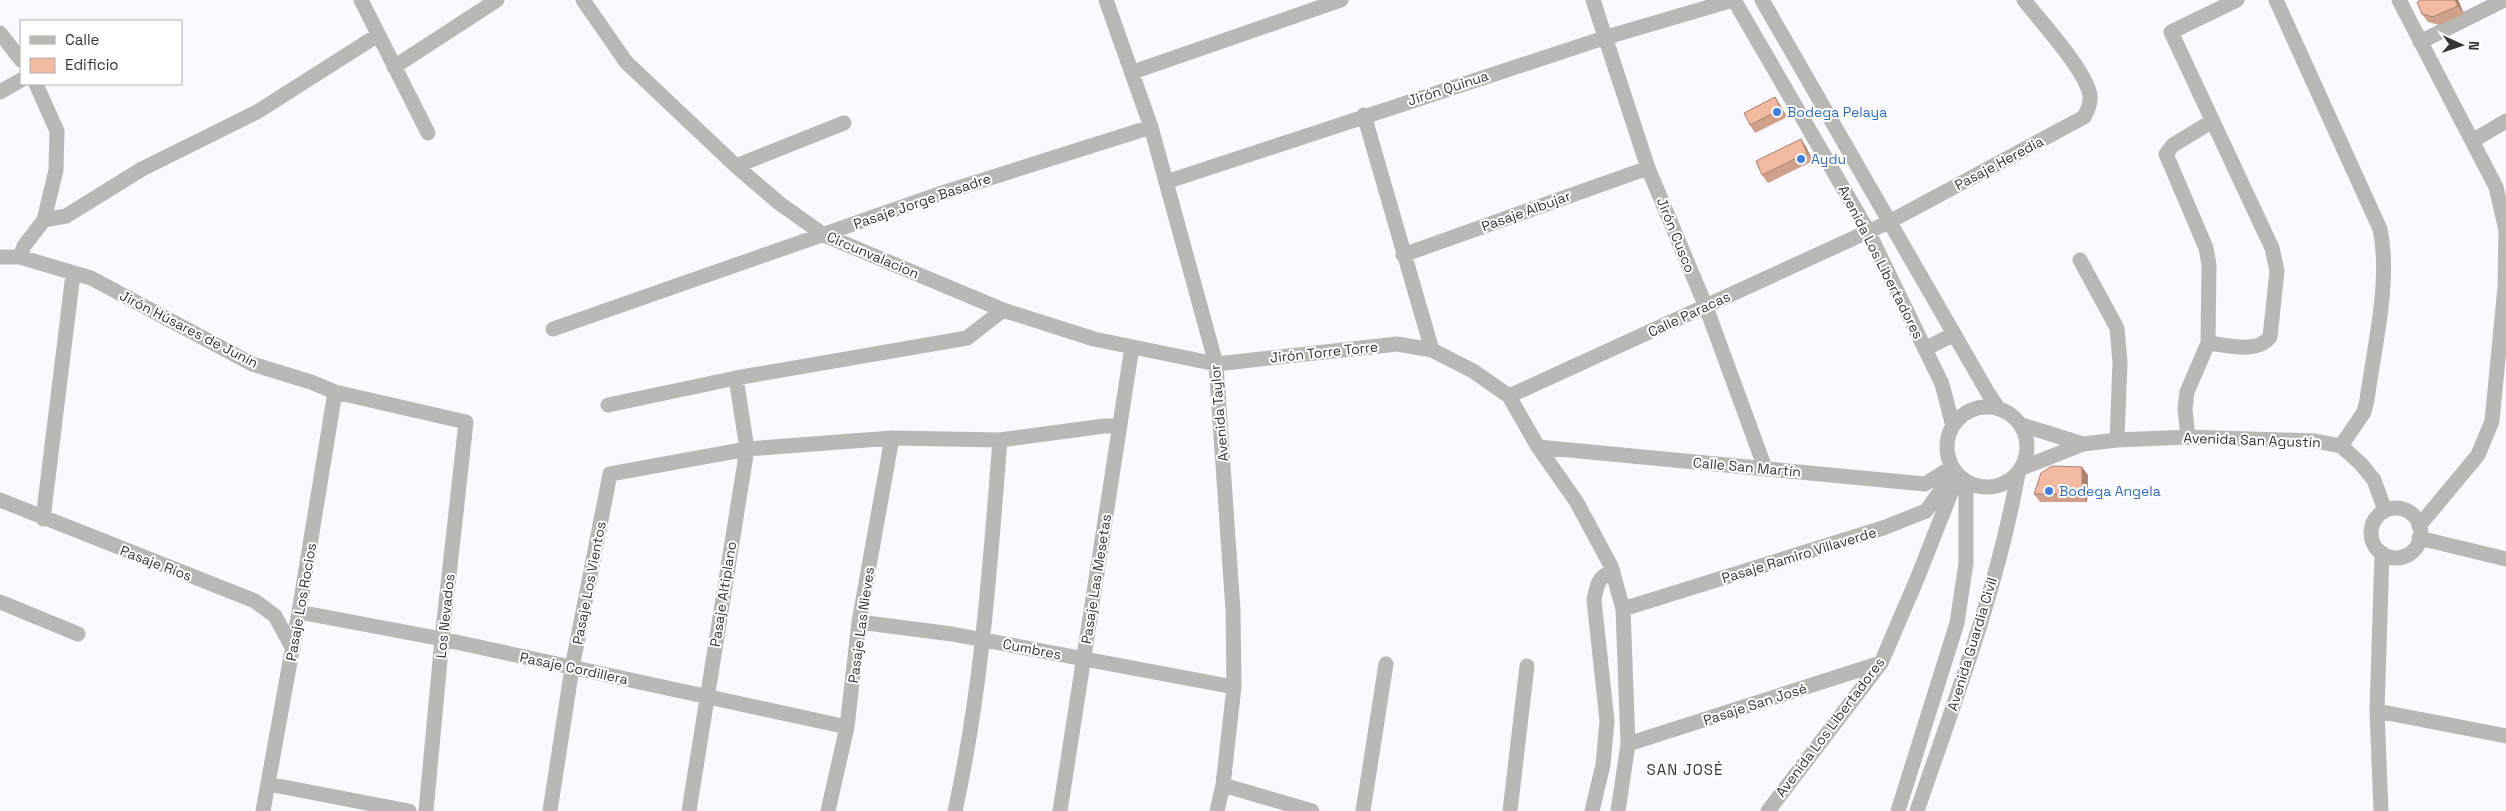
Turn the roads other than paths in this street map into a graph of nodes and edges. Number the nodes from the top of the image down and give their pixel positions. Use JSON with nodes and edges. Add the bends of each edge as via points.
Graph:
{"nodes":[{"id":1,"x":361,"y":0,"type":"edge"},
{"id":2,"x":497,"y":0,"type":"edge"},
{"id":3,"x":583,"y":0,"type":"edge"},
{"id":4,"x":1106,"y":0,"type":"edge"},
{"id":5,"x":1341,"y":0,"type":"edge"},
{"id":6,"x":1593,"y":0,"type":"edge"},
{"id":7,"x":1734,"y":0,"type":"edge"},
{"id":8,"x":1762,"y":0,"type":"edge"},
{"id":9,"x":2024,"y":0,"type":"edge"},
{"id":10,"x":2237,"y":0,"type":"edge"},
{"id":11,"x":2276,"y":0,"type":"edge"},
{"id":12,"x":2399,"y":0,"type":"edge"},
{"id":13,"x":2504,"y":0,"type":"edge"},
{"id":14,"x":0,"y":33,"type":"edge"},
{"id":15,"x":378,"y":35,"type":"junction"},
{"id":16,"x":1607,"y":37,"type":"junction"},
{"id":17,"x":2420,"y":42,"type":"junction"},
{"id":18,"x":20,"y":59,"type":"edge"},
{"id":19,"x":394,"y":67,"type":"junction"},
{"id":20,"x":1133,"y":72,"type":"junction"},
{"id":21,"x":20,"y":81,"type":"edge"},
{"id":22,"x":36,"y":85,"type":"edge"},
{"id":23,"x":0,"y":92,"type":"edge"},
{"id":24,"x":1364,"y":115,"type":"junction"},
{"id":25,"x":2506,"y":121,"type":"edge"},
{"id":26,"x":2211,"y":122,"type":"junction"},
{"id":27,"x":844,"y":123,"type":"dead end"},
{"id":28,"x":1151,"y":127,"type":"junction"},
{"id":29,"x":428,"y":133,"type":"dead end"},
{"id":30,"x":2474,"y":140,"type":"junction"},
{"id":31,"x":736,"y":166,"type":"junction"},
{"id":32,"x":1648,"y":168,"type":"junction"},
{"id":33,"x":1166,"y":182,"type":"junction"},
{"id":34,"x":44,"y":220,"type":"junction"},
{"id":35,"x":1889,"y":222,"type":"junction"},
{"id":36,"x":1868,"y":231,"type":"junction"},
{"id":37,"x":824,"y":235,"type":"junction"},
{"id":38,"x":1404,"y":255,"type":"junction"},
{"id":39,"x":0,"y":257,"type":"edge"},
{"id":40,"x":20,"y":257,"type":"junction"},
{"id":41,"x":2080,"y":260,"type":"dead end"},
{"id":42,"x":73,"y":274,"type":"junction"},
{"id":43,"x":1706,"y":307,"type":"junction"},
{"id":44,"x":1003,"y":310,"type":"junction"},
{"id":45,"x":2505,"y":313,"type":"edge"},
{"id":46,"x":553,"y":329,"type":"dead end"},
{"id":47,"x":1954,"y":334,"type":"junction"},
{"id":48,"x":2208,"y":343,"type":"junction"},
{"id":49,"x":1132,"y":347,"type":"junction"},
{"id":50,"x":1925,"y":349,"type":"junction"},
{"id":51,"x":1432,"y":350,"type":"junction"},
{"id":52,"x":1216,"y":364,"type":"junction"},
{"id":53,"x":736,"y":378,"type":"junction"},
{"id":54,"x":335,"y":392,"type":"junction"},
{"id":55,"x":1510,"y":396,"type":"junction"},
{"id":56,"x":608,"y":405,"type":"dead end"},
{"id":57,"x":1998,"y":408,"type":"junction"},
{"id":58,"x":466,"y":422,"type":"joint"},
{"id":59,"x":2499,"y":423,"type":"edge"},
{"id":60,"x":2022,"y":425,"type":"junction"},
{"id":61,"x":1120,"y":426,"type":"junction"},
{"id":62,"x":1953,"y":426,"type":"junction"},
{"id":63,"x":2188,"y":437,"type":"junction"},
{"id":64,"x":892,"y":438,"type":"junction"},
{"id":65,"x":1000,"y":440,"type":"junction"},
{"id":66,"x":2117,"y":440,"type":"junction"},
{"id":67,"x":2083,"y":444,"type":"junction"},
{"id":68,"x":2341,"y":446,"type":"junction"},
{"id":69,"x":1538,"y":447,"type":"junction"},
{"id":70,"x":747,"y":450,"type":"junction"},
{"id":71,"x":1765,"y":468,"type":"junction"},
{"id":72,"x":2020,"y":471,"type":"junction"},
{"id":73,"x":1958,"y":474,"type":"junction"},
{"id":74,"x":0,"y":500,"type":"edge"},
{"id":75,"x":2383,"y":512,"type":"junction"},
{"id":76,"x":43,"y":519,"type":"junction"},
{"id":77,"x":2419,"y":532,"type":"junction"},
{"id":78,"x":2382,"y":553,"type":"junction"},
{"id":79,"x":2506,"y":559,"type":"edge"},
{"id":80,"x":1613,"y":571,"type":"junction"},
{"id":81,"x":0,"y":602,"type":"edge"},
{"id":82,"x":1623,"y":609,"type":"junction"},
{"id":83,"x":300,"y":612,"type":"junction"},
{"id":84,"x":859,"y":622,"type":"junction"},
{"id":85,"x":78,"y":634,"type":"dead end"},
{"id":86,"x":442,"y":638,"type":"junction"},
{"id":87,"x":984,"y":640,"type":"junction"},
{"id":88,"x":293,"y":649,"type":"junction"},
{"id":89,"x":1084,"y":659,"type":"junction"},
{"id":90,"x":1881,"y":663,"type":"junction"},
{"id":91,"x":1386,"y":664,"type":"dead end"},
{"id":92,"x":1527,"y":666,"type":"dead end"},
{"id":93,"x":572,"y":668,"type":"junction"},
{"id":94,"x":1234,"y":687,"type":"junction"},
{"id":95,"x":706,"y":696,"type":"junction"},
{"id":96,"x":2377,"y":711,"type":"junction"},
{"id":97,"x":847,"y":726,"type":"junction"},
{"id":98,"x":2506,"y":736,"type":"edge"},
{"id":99,"x":1628,"y":744,"type":"junction"},
{"id":100,"x":268,"y":784,"type":"junction"},
{"id":101,"x":1223,"y":785,"type":"junction"},
{"id":102,"x":263,"y":811,"type":"edge"},
{"id":103,"x":409,"y":811,"type":"edge"},
{"id":104,"x":426,"y":811,"type":"edge"},
{"id":105,"x":550,"y":811,"type":"edge"},
{"id":106,"x":689,"y":811,"type":"edge"},
{"id":107,"x":828,"y":811,"type":"edge"},
{"id":108,"x":955,"y":811,"type":"edge"},
{"id":109,"x":1060,"y":811,"type":"edge"},
{"id":110,"x":1217,"y":811,"type":"edge"},
{"id":111,"x":1312,"y":811,"type":"edge"},
{"id":112,"x":1363,"y":811,"type":"edge"},
{"id":113,"x":1510,"y":811,"type":"edge"},
{"id":114,"x":1592,"y":811,"type":"edge"},
{"id":115,"x":1618,"y":811,"type":"edge"},
{"id":116,"x":1768,"y":811,"type":"edge"},
{"id":117,"x":1898,"y":811,"type":"edge"},
{"id":118,"x":1917,"y":811,"type":"edge"},
{"id":119,"x":2381,"y":811,"type":"edge"}],
"edges":[{"from":1,"to":15,"type":"street"},
{"from":2,"to":19,"type":"street"},
{"from":3,"to":31,"type":"street","name":"Circunvalacion","via":[[626,62]]},
{"from":4,"to":20,"type":"street","name":"Avenida Taylor"},
{"from":5,"to":20,"type":"street"},
{"from":6,"to":16,"type":"street","name":"Jirón Cusco"},
{"from":7,"to":16,"type":"street","name":"Jirón Quinua"},
{"from":7,"to":36,"type":"street","name":"Avenida Los Libertadores"},
{"from":8,"to":35,"type":"street","name":"Avenida Los Libertadores"},
{"from":9,"to":35,"type":"street","name":"Pasaje Heredia","via":[[2078,70],[2090,98],[2089,109],[2084,117]]},
{"from":10,"to":26,"type":"street","via":[[2171,32]]},
{"from":11,"to":68,"type":"street","via":[[2380,229],[2385,252],[2367,400],[2364,412]]},
{"from":12,"to":17,"type":"street"},
{"from":13,"to":17,"type":"street"},
{"from":14,"to":18,"type":"street"},
{"from":15,"to":19,"type":"street"},
{"from":15,"to":34,"type":"street","via":[[257,112],[142,168],[66,216]]},
{"from":16,"to":24,"type":"street","name":"Jirón Quinua"},
{"from":16,"to":32,"type":"street","name":"Jirón Cusco"},
{"from":17,"to":30,"type":"street"},
{"from":19,"to":29,"type":"street"},
{"from":20,"to":28,"type":"street","name":"Avenida Taylor"},
{"from":21,"to":23,"type":"street"},
{"from":22,"to":34,"type":"street","via":[[58,130],[56,170]]},
{"from":24,"to":33,"type":"street","name":"Jirón Quinua"},
{"from":24,"to":38,"type":"street"},
{"from":25,"to":30,"type":"street"},
{"from":26,"to":48,"type":"street","via":[[2173,145],[2166,154],[2206,248],[2209,265]]},
{"from":26,"to":48,"type":"street","via":[[2272,248],[2277,271],[2270,337],[2264,345]]},
{"from":27,"to":31,"type":"street"},
{"from":28,"to":33,"type":"street","name":"Avenida Taylor"},
{"from":28,"to":37,"type":"street","name":"Pasaje Jorge Basadre","via":[[936,195]]},
{"from":30,"to":45,"type":"street","via":[[2496,187],[2506,230]]},
{"from":31,"to":37,"type":"street","name":"Circunvalacion","via":[[779,204]]},
{"from":32,"to":38,"type":"street","name":"Pasaje Albujar"},
{"from":32,"to":43,"type":"street","name":"Jirón Cusco"},
{"from":33,"to":52,"type":"street","name":"Avenida Taylor"},
{"from":34,"to":40,"type":"street","via":[[24,246]]},
{"from":35,"to":36,"type":"street","name":"Pasaje Heredia"},
{"from":35,"to":47,"type":"street","name":"Avenida Los Libertadores"},
{"from":36,"to":43,"type":"street","name":"Calle Paracas"},
{"from":36,"to":50,"type":"street","name":"Avenida Los Libertadores"},
{"from":37,"to":44,"type":"street","name":"Circunvalacion"},
{"from":37,"to":46,"type":"street","name":"Pasaje Jorge Basadre"},
{"from":38,"to":51,"type":"street"},
{"from":39,"to":40,"type":"street","name":"Jirón Húsares de Junín"},
{"from":40,"to":42,"type":"street","name":"Jirón Húsares de Junín"},
{"from":41,"to":66,"type":"street","via":[[2117,328],[2120,362]]},
{"from":42,"to":54,"type":"street","name":"Jirón Húsares de Junín","via":[[91,278],[252,364]]},
{"from":42,"to":76,"type":"street"},
{"from":43,"to":55,"type":"street","name":"Calle Paracas"},
{"from":43,"to":71,"type":"street","name":"Jirón Cusco"},
{"from":44,"to":49,"type":"street","name":"Circunvalacion","via":[[1094,339]]},
{"from":44,"to":53,"type":"street","via":[[968,338]]},
{"from":45,"to":59,"type":"street"},
{"from":47,"to":50,"type":"street"},
{"from":47,"to":57,"type":"street","name":"Avenida Los Libertadores"},
{"from":48,"to":63,"type":"street","via":[[2187,392]]},
{"from":49,"to":52,"type":"street","name":"Circunvalacion"},
{"from":49,"to":61,"type":"street","name":"Pasaje Las Mesetas"},
{"from":50,"to":62,"type":"street","name":"Avenida Los Libertadores","via":[[1942,384]]},
{"from":51,"to":52,"type":"street","name":"Jirón Torre Torre","via":[[1397,344]]},
{"from":51,"to":55,"type":"street"},
{"from":52,"to":94,"type":"street","name":"Avenida Taylor","via":[[1233,610]]},
{"from":53,"to":56,"type":"street"},
{"from":53,"to":70,"type":"street","name":"Pasaje Altiplano"},
{"from":54,"to":58,"type":"street","name":"Jirón Húsares de Junín"},
{"from":54,"to":83,"type":"street","name":"Pasaje Los Rocios"},
{"from":55,"to":69,"type":"street"},
{"from":57,"to":60,"type":"street","via":[[2008,411]]},
{"from":57,"to":62,"type":"street","via":[[1972,409]]},
{"from":58,"to":86,"type":"street","name":"Los Nevados"},
{"from":59,"to":77,"type":"street"},
{"from":60,"to":67,"type":"street","name":"Avenida San Agustín"},
{"from":60,"to":72,"type":"street","via":[[2028,446]]},
{"from":61,"to":65,"type":"street"},
{"from":61,"to":89,"type":"street","name":"Pasaje Las Mesetas"},
{"from":62,"to":73,"type":"street","via":[[1947,446]]},
{"from":63,"to":66,"type":"street","name":"Avenida San Agustín"},
{"from":63,"to":68,"type":"street","name":"Avenida San Agustín","via":[[2315,441]]},
{"from":64,"to":65,"type":"street"},
{"from":64,"to":70,"type":"street"},
{"from":64,"to":84,"type":"street","name":"Pasaje Las Nieves"},
{"from":65,"to":87,"type":"street"},
{"from":66,"to":67,"type":"street","name":"Avenida San Agustín"},
{"from":67,"to":72,"type":"street","name":"Avenida San Agustín"},
{"from":68,"to":75,"type":"street","name":"Avenida San Agustín","via":[[2374,480]]},
{"from":69,"to":71,"type":"street","name":"Calle San Martín"},
{"from":69,"to":80,"type":"street","via":[[1576,501]]},
{"from":70,"to":93,"type":"street","name":"Pasaje Los Vientos","via":[[610,474]]},
{"from":70,"to":95,"type":"street","name":"Pasaje Altiplano"},
{"from":71,"to":73,"type":"street","name":"Calle San Martín","via":[[1925,484]]},
{"from":72,"to":73,"type":"street","via":[[1998,486],[1987,488]]},
{"from":72,"to":118,"type":"street","name":"Avenida Guardia Civil","via":[[1979,628]]},
{"from":73,"to":82,"type":"street","name":"Pasaje Ramiro Villaverde","via":[[1926,511],[1884,528]]},
{"from":73,"to":90,"type":"street","name":"Avenida Los Libertadores"},
{"from":73,"to":117,"type":"street","name":"Avenida Guardia Civil","via":[[1966,563],[1957,623]]},
{"from":74,"to":76,"type":"street","name":"Pasaje Ríos"},
{"from":75,"to":77,"type":"street","via":[[2396,508],[2404,510],[2416,519]]},
{"from":75,"to":78,"type":"street","via":[[2375,519],[2371,534],[2372,542]]},
{"from":76,"to":88,"type":"street","name":"Pasaje Ríos","via":[[254,601],[275,616]]},
{"from":77,"to":78,"type":"street","via":[[2415,549],[2408,554],[2391,557]]},
{"from":77,"to":79,"type":"street"},
{"from":78,"to":96,"type":"street"},
{"from":80,"to":82,"type":"street"},
{"from":80,"to":114,"type":"street","via":[[1602,576],[1594,600],[1607,721]]},
{"from":81,"to":85,"type":"street"},
{"from":82,"to":99,"type":"street"},
{"from":83,"to":86,"type":"street","name":"Pasaje Cordillera"},
{"from":83,"to":88,"type":"street","name":"Pasaje Los Rocios"},
{"from":84,"to":87,"type":"street","name":"Cumbres"},
{"from":84,"to":97,"type":"street","name":"Pasaje Las Nieves"},
{"from":86,"to":93,"type":"street","name":"Pasaje Cordillera"},
{"from":86,"to":104,"type":"street","name":"Los Nevados"},
{"from":87,"to":89,"type":"street","name":"Cumbres"},
{"from":87,"to":108,"type":"street","via":[[966,763]]},
{"from":88,"to":100,"type":"street","name":"Pasaje Los Rocios"},
{"from":89,"to":94,"type":"street","name":"Cumbres"},
{"from":89,"to":109,"type":"street","name":"Pasaje Las Mesetas"},
{"from":90,"to":99,"type":"street","name":"Pasaje San José"},
{"from":90,"to":116,"type":"street","name":"Avenida Los Libertadores"},
{"from":91,"to":112,"type":"street"},
{"from":92,"to":113,"type":"street"},
{"from":93,"to":95,"type":"street","name":"Pasaje Cordillera"},
{"from":93,"to":105,"type":"street","name":"Pasaje Los Vientos"},
{"from":94,"to":101,"type":"street","name":"Avenida Taylor"},
{"from":95,"to":97,"type":"street","name":"Pasaje Cordillera"},
{"from":95,"to":106,"type":"street","name":"Pasaje Altiplano"},
{"from":96,"to":98,"type":"street"},
{"from":96,"to":119,"type":"street"},
{"from":97,"to":107,"type":"street","name":"Pasaje Las Nieves"},
{"from":99,"to":115,"type":"street"},
{"from":100,"to":102,"type":"street","name":"Pasaje Los Rocios"},
{"from":100,"to":103,"type":"street"},
{"from":101,"to":110,"type":"street","name":"Avenida Taylor"},
{"from":101,"to":111,"type":"street"}]}
